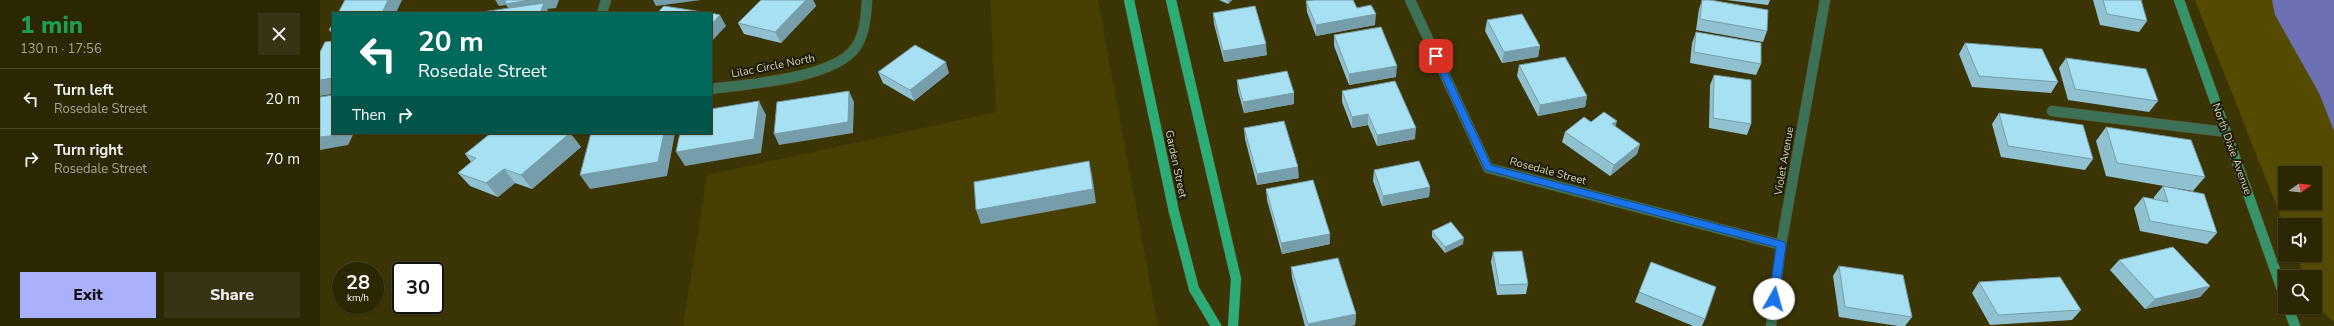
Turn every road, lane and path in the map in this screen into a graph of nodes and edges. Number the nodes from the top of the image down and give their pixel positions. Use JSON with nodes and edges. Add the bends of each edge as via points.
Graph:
{"nodes":[{"id":1,"x":606,"y":0,"type":"edge"},
{"id":2,"x":867,"y":0,"type":"edge"},
{"id":3,"x":1129,"y":0,"type":"edge"},
{"id":4,"x":1171,"y":0,"type":"edge"},
{"id":5,"x":1410,"y":0,"type":"edge"},
{"id":6,"x":1825,"y":0,"type":"edge"},
{"id":7,"x":2179,"y":0,"type":"edge"},
{"id":8,"x":602,"y":12,"type":"edge"},
{"id":9,"x":712,"y":89,"type":"edge"},
{"id":10,"x":2052,"y":111,"type":"dead end"},
{"id":11,"x":2226,"y":132,"type":"junction"},
{"id":12,"x":1781,"y":245,"type":"junction"},
{"id":13,"x":2278,"y":278,"type":"edge"},
{"id":14,"x":2291,"y":314,"type":"edge"},
{"id":15,"x":1216,"y":326,"type":"edge"},
{"id":16,"x":1233,"y":326,"type":"edge"},
{"id":17,"x":1771,"y":326,"type":"edge"},
{"id":18,"x":2295,"y":326,"type":"edge"}],
"edges":[{"from":1,"to":8,"type":"street"},
{"from":2,"to":9,"type":"street","name":"Lilac Circle North","via":[[864,33],[851,54],[840,61],[812,72]]},
{"from":3,"to":15,"type":"main road","name":"Garden Street","via":[[1174,212],[1194,289]]},
{"from":4,"to":16,"type":"main road","via":[[1236,279]]},
{"from":5,"to":12,"type":"street","name":"Rosedale Street","via":[[1488,168]]},
{"from":6,"to":12,"type":"street","name":"Violet Avenue"},
{"from":7,"to":11,"type":"street","name":"North Dixie Avenue"},
{"from":10,"to":11,"type":"street"},
{"from":11,"to":13,"type":"street","name":"North Dixie Avenue"},
{"from":12,"to":17,"type":"street","name":"Violet Avenue"},
{"from":14,"to":18,"type":"street"}]}
